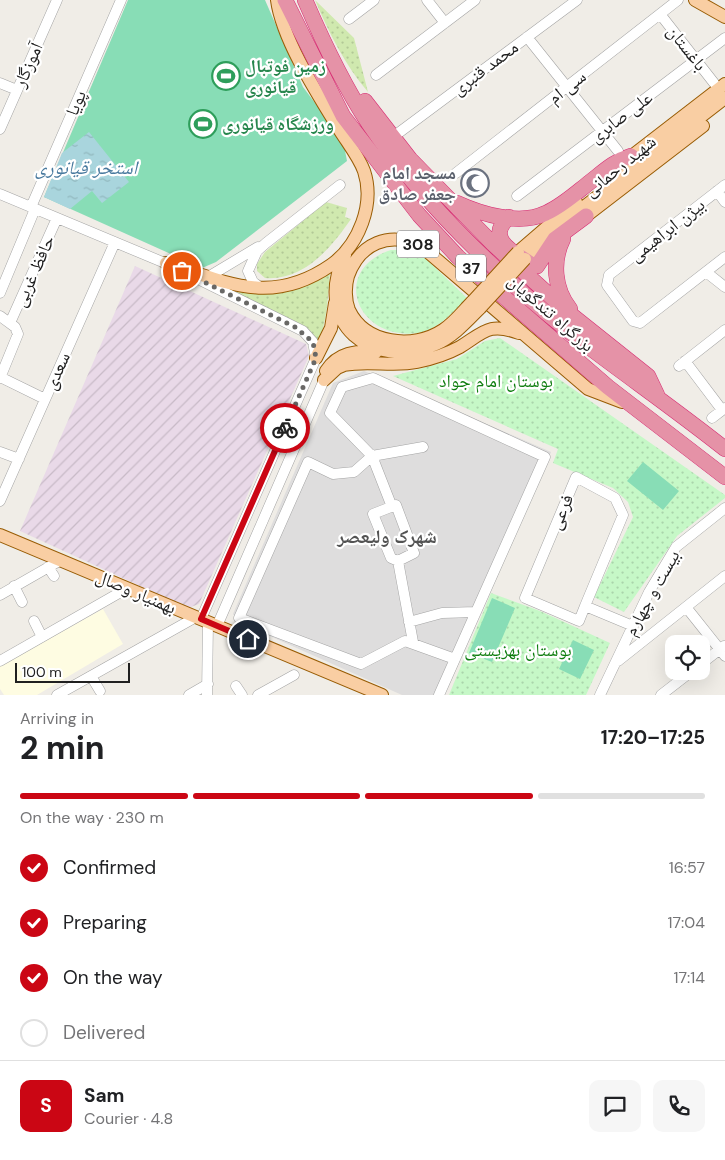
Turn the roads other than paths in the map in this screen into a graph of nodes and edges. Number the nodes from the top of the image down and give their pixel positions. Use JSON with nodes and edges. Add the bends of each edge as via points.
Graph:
{"nodes":[{"id":1,"x":57,"y":0,"type":"edge"},
{"id":2,"x":121,"y":0,"type":"edge"},
{"id":3,"x":277,"y":0,"type":"edge"},
{"id":4,"x":285,"y":0,"type":"edge"},
{"id":5,"x":305,"y":0,"type":"edge"},
{"id":6,"x":374,"y":0,"type":"edge"},
{"id":7,"x":427,"y":0,"type":"edge"},
{"id":8,"x":475,"y":0,"type":"edge"},
{"id":9,"x":577,"y":0,"type":"edge"},
{"id":10,"x":678,"y":0,"type":"edge"},
{"id":11,"x":695,"y":0,"type":"edge"},
{"id":12,"x":660,"y":14,"type":"junction"},
{"id":13,"x":725,"y":18,"type":"edge"},
{"id":14,"x":349,"y":19,"type":"dead end"},
{"id":15,"x":445,"y":23,"type":"junction"},
{"id":16,"x":527,"y":37,"type":"junction"},
{"id":17,"x":725,"y":38,"type":"edge"},
{"id":18,"x":696,"y":60,"type":"junction"},
{"id":19,"x":376,"y":75,"type":"dead end"},
{"id":20,"x":343,"y":78,"type":"junction"},
{"id":21,"x":0,"y":83,"type":"edge"},
{"id":22,"x":719,"y":83,"type":"edge"},
{"id":23,"x":567,"y":87,"type":"junction"},
{"id":24,"x":17,"y":90,"type":"junction"},
{"id":25,"x":725,"y":98,"type":"edge"},
{"id":26,"x":725,"y":109,"type":"edge"},
{"id":27,"x":0,"y":129,"type":"edge"},
{"id":28,"x":602,"y":131,"type":"junction"},
{"id":29,"x":393,"y":137,"type":"junction"},
{"id":30,"x":625,"y":153,"type":"junction"},
{"id":31,"x":456,"y":174,"type":"dead end"},
{"id":32,"x":340,"y":186,"type":"dead end"},
{"id":33,"x":721,"y":188,"type":"edge"},
{"id":34,"x":441,"y":191,"type":"junction"},
{"id":35,"x":0,"y":194,"type":"edge"},
{"id":36,"x":517,"y":196,"type":"dead end"},
{"id":37,"x":725,"y":202,"type":"edge"},
{"id":38,"x":33,"y":208,"type":"junction"},
{"id":39,"x":586,"y":216,"type":"junction"},
{"id":40,"x":509,"y":217,"type":"junction"},
{"id":41,"x":57,"y":218,"type":"junction"},
{"id":42,"x":114,"y":242,"type":"junction"},
{"id":43,"x":266,"y":243,"type":"junction"},
{"id":44,"x":350,"y":243,"type":"junction"},
{"id":45,"x":522,"y":255,"type":"junction"},
{"id":46,"x":725,"y":257,"type":"edge"},
{"id":47,"x":166,"y":263,"type":"junction"},
{"id":48,"x":706,"y":272,"type":"junction"},
{"id":49,"x":208,"y":277,"type":"junction"},
{"id":50,"x":725,"y":287,"type":"edge"},
{"id":51,"x":261,"y":288,"type":"junction"},
{"id":52,"x":0,"y":293,"type":"edge"},
{"id":53,"x":336,"y":294,"type":"junction"},
{"id":54,"x":477,"y":304,"type":"junction"},
{"id":55,"x":0,"y":316,"type":"edge"},
{"id":56,"x":10,"y":324,"type":"junction"},
{"id":57,"x":588,"y":328,"type":"junction"},
{"id":58,"x":725,"y":330,"type":"edge"},
{"id":59,"x":525,"y":336,"type":"junction"},
{"id":60,"x":396,"y":352,"type":"junction"},
{"id":61,"x":316,"y":358,"type":"junction"},
{"id":62,"x":0,"y":377,"type":"edge"},
{"id":63,"x":324,"y":380,"type":"junction"},
{"id":64,"x":45,"y":399,"type":"junction"},
{"id":65,"x":660,"y":399,"type":"junction"},
{"id":66,"x":634,"y":406,"type":"junction"},
{"id":67,"x":724,"y":409,"type":"edge"},
{"id":68,"x":712,"y":418,"type":"dead end"},
{"id":69,"x":423,"y":447,"type":"dead end"},
{"id":70,"x":725,"y":449,"type":"edge"},
{"id":71,"x":0,"y":452,"type":"edge"},
{"id":72,"x":372,"y":456,"type":"junction"},
{"id":73,"x":19,"y":459,"type":"junction"},
{"id":74,"x":725,"y":477,"type":"edge"},
{"id":75,"x":0,"y":501,"type":"edge"},
{"id":76,"x":252,"y":502,"type":"junction"},
{"id":77,"x":392,"y":507,"type":"junction"},
{"id":78,"x":268,"y":508,"type":"junction"},
{"id":79,"x":725,"y":508,"type":"edge"},
{"id":80,"x":0,"y":535,"type":"edge"},
{"id":81,"x":61,"y":560,"type":"junction"},
{"id":82,"x":398,"y":561,"type":"junction"},
{"id":83,"x":48,"y":567,"type":"junction"},
{"id":84,"x":54,"y":576,"type":"dead end"},
{"id":85,"x":725,"y":576,"type":"edge"},
{"id":86,"x":14,"y":586,"type":"junction"},
{"id":87,"x":126,"y":589,"type":"junction"},
{"id":88,"x":0,"y":595,"type":"edge"},
{"id":89,"x":22,"y":602,"type":"dead end"},
{"id":90,"x":585,"y":606,"type":"junction"},
{"id":91,"x":686,"y":606,"type":"junction"},
{"id":92,"x":476,"y":612,"type":"junction"},
{"id":93,"x":34,"y":621,"type":"dead end"},
{"id":94,"x":206,"y":621,"type":"junction"},
{"id":95,"x":408,"y":622,"type":"junction"},
{"id":96,"x":633,"y":626,"type":"junction"},
{"id":97,"x":42,"y":636,"type":"junction"},
{"id":98,"x":413,"y":642,"type":"junction"},
{"id":99,"x":723,"y":650,"type":"edge"},
{"id":100,"x":710,"y":658,"type":"edge"},
{"id":101,"x":455,"y":659,"type":"junction"},
{"id":102,"x":0,"y":661,"type":"edge"},
{"id":103,"x":615,"y":663,"type":"junction"},
{"id":104,"x":294,"y":675,"type":"dead end"},
{"id":105,"x":91,"y":676,"type":"junction"},
{"id":106,"x":681,"y":680,"type":"edge"},
{"id":107,"x":236,"y":686,"type":"dead end"},
{"id":108,"x":100,"y":690,"type":"dead end"},
{"id":109,"x":207,"y":690,"type":"edge"},
{"id":110,"x":74,"y":691,"type":"edge"},
{"id":111,"x":59,"y":695,"type":"edge"},
{"id":112,"x":188,"y":695,"type":"edge"},
{"id":113,"x":242,"y":695,"type":"edge"},
{"id":114,"x":258,"y":695,"type":"edge"},
{"id":115,"x":379,"y":695,"type":"edge"},
{"id":116,"x":439,"y":695,"type":"edge"},
{"id":117,"x":600,"y":695,"type":"edge"},
{"id":118,"x":662,"y":695,"type":"edge"}],
"edges":[{"from":1,"to":24,"type":"street","name":"آموزگار"},
{"from":2,"to":38,"type":"street","name":"پویا"},
{"from":3,"to":44,"type":"main road","via":[[294,48],[364,170],[368,188],[364,221]]},
{"from":4,"to":66,"type":"highway","name":"بزرگراه تندگویان","number":"37","via":[[343,116],[419,215],[458,257]]},
{"from":5,"to":20,"type":"highway","name":"بزرگراه تندگویان","number":"37"},
{"from":6,"to":14,"type":"street"},
{"from":7,"to":15,"type":"street"},
{"from":8,"to":15,"type":"street"},
{"from":9,"to":16,"type":"street","name":"محمد قنبری"},
{"from":10,"to":12,"type":"street","name":"سی ام"},
{"from":11,"to":13,"type":"main road"},
{"from":12,"to":18,"type":"street","name":"باغستان"},
{"from":12,"to":23,"type":"street","name":"سی ام"},
{"from":15,"to":19,"type":"street"},
{"from":16,"to":23,"type":"street"},
{"from":16,"to":29,"type":"street","name":"محمد قنبری"},
{"from":17,"to":18,"type":"street","name":"علی صابری"},
{"from":18,"to":22,"type":"street","name":"باغستان"},
{"from":18,"to":28,"type":"street","name":"علی صابری"},
{"from":20,"to":29,"type":"highway"},
{"from":20,"to":65,"type":"highway","name":"بزرگراه تندگویان","number":"37","via":[[368,123],[396,161],[472,246],[588,346]]},
{"from":21,"to":24,"type":"street"},
{"from":22,"to":30,"type":"main road","name":"شهید رحمانی","number":"308"},
{"from":23,"to":28,"type":"street"},
{"from":23,"to":31,"type":"street","name":"سی ام"},
{"from":24,"to":27,"type":"street","name":"آموزگار"},
{"from":25,"to":45,"type":"main road","name":"شهید رحمانی","number":"308"},
{"from":26,"to":39,"type":"main road","name":"شهید رحمانی"},
{"from":28,"to":30,"type":"street"},
{"from":28,"to":36,"type":"street","name":"علی صابری"},
{"from":29,"to":34,"type":"highway"},
{"from":30,"to":40,"type":"highway","via":[[573,196],[545,214]]},
{"from":30,"to":45,"type":"main road","name":"شهید رحمانی","number":"308"},
{"from":32,"to":43,"type":"street"},
{"from":33,"to":37,"type":"street"},
{"from":33,"to":48,"type":"street","name":"بیژن ابراهیمی","via":[[609,274],[607,285],[636,324]]},
{"from":34,"to":40,"type":"highway","via":[[470,209]]},
{"from":34,"to":57,"type":"highway","via":[[493,244]]},
{"from":35,"to":38,"type":"street"},
{"from":38,"to":41,"type":"street"},
{"from":38,"to":52,"type":"street","name":"حافظ غربی"},
{"from":39,"to":40,"type":"highway","via":[[555,239],[537,266],[500,240],[498,232]]},
{"from":39,"to":57,"type":"highway","via":[[564,236],[555,270],[568,307]]},
{"from":41,"to":42,"type":"street"},
{"from":41,"to":56,"type":"street","name":"حافظ غربی"},
{"from":42,"to":47,"type":"street"},
{"from":42,"to":64,"type":"street","name":"سعدی"},
{"from":43,"to":49,"type":"street"},
{"from":43,"to":51,"type":"street","via":[[257,252],[248,271],[253,282]]},
{"from":44,"to":51,"type":"main road","via":[[333,263],[312,278],[275,289]]},
{"from":44,"to":53,"type":"main road","number":"308","via":[[343,259]]},
{"from":45,"to":54,"type":"main road","number":"308","bridge":true},
{"from":46,"to":48,"type":"street"},
{"from":47,"to":49,"type":"main road"},
{"from":47,"to":61,"type":"street","via":[[303,331],[313,342]]},
{"from":48,"to":50,"type":"street"},
{"from":49,"to":51,"type":"main road","via":[[233,285]]},
{"from":53,"to":60,"type":"main road","number":"308","via":[[338,309],[351,334],[365,344]]},
{"from":53,"to":61,"type":"main road","via":[[331,328]]},
{"from":54,"to":59,"type":"main road","number":"308","via":[[435,334],[407,342],[387,340],[365,330],[349,309],[345,286],[354,261],[367,248],[395,239],[407,240],[421,246]]},
{"from":54,"to":60,"type":"main road","number":"308","via":[[449,337],[425,348]]},
{"from":55,"to":56,"type":"street"},
{"from":56,"to":62,"type":"street","via":[[17,330],[18,337]]},
{"from":57,"to":65,"type":"highway","via":[[648,376]]},
{"from":58,"to":67,"type":"street","via":[[682,364]]},
{"from":59,"to":63,"type":"main road","via":[[506,328],[487,329],[460,347],[438,356],[415,363],[344,365]]},
{"from":59,"to":66,"type":"main road","number":"308","via":[[588,389]]},
{"from":60,"to":63,"type":"main road","via":[[352,352],[340,356],[325,373]]},
{"from":61,"to":76,"type":"street"},
{"from":62,"to":64,"type":"street"},
{"from":63,"to":78,"type":"street"},
{"from":64,"to":73,"type":"street","name":"سعدی"},
{"from":65,"to":70,"type":"highway","name":"بزرگراه تندگویان","number":"37"},
{"from":66,"to":74,"type":"highway","name":"بزرگراه تندگویان","number":"37"},
{"from":67,"to":68,"type":"street"},
{"from":69,"to":72,"type":"street"},
{"from":71,"to":73,"type":"street"},
{"from":72,"to":77,"type":"street"},
{"from":72,"to":92,"type":"street","via":[[330,413],[342,388],[373,378],[545,457]]},
{"from":72,"to":98,"type":"street","via":[[354,472],[334,474],[308,462],[239,618],[360,664],[405,641]]},
{"from":73,"to":75,"type":"street","name":"سعدی"},
{"from":76,"to":78,"type":"street"},
{"from":76,"to":94,"type":"street"},
{"from":77,"to":82,"type":"street","via":[[396,505],[414,553]]},
{"from":77,"to":82,"type":"street","via":[[373,514],[391,558]]},
{"from":78,"to":94,"type":"street"},
{"from":79,"to":96,"type":"street","name":"بیست و چهارم","via":[[676,547]]},
{"from":80,"to":81,"type":"main road","name":"بهمنیار وصال"},
{"from":81,"to":83,"type":"street"},
{"from":81,"to":87,"type":"main road","name":"بهمنیار وصال"},
{"from":82,"to":95,"type":"street"},
{"from":83,"to":84,"type":"street"},
{"from":83,"to":86,"type":"street"},
{"from":85,"to":91,"type":"street"},
{"from":86,"to":88,"type":"street"},
{"from":86,"to":89,"type":"street"},
{"from":87,"to":94,"type":"main road","name":"بهمنیار وصال"},
{"from":87,"to":97,"type":"street"},
{"from":90,"to":90,"type":"street","name":"فرعی","via":[[579,621],[525,598],[576,477],[615,498],[623,515]]},
{"from":90,"to":96,"type":"street"},
{"from":91,"to":99,"type":"street"},
{"from":91,"to":103,"type":"street"},
{"from":92,"to":95,"type":"street","via":[[442,613]]},
{"from":92,"to":101,"type":"street"},
{"from":93,"to":97,"type":"street"},
{"from":94,"to":105,"type":"street"},
{"from":94,"to":109,"type":"street"},
{"from":94,"to":115,"type":"main road","name":"بهمنیار وصال"},
{"from":95,"to":98,"type":"street"},
{"from":96,"to":103,"type":"street","name":"بیست و چهارم"},
{"from":97,"to":102,"type":"street"},
{"from":98,"to":101,"type":"street"},
{"from":99,"to":100,"type":"street"},
{"from":101,"to":116,"type":"street"},
{"from":103,"to":117,"type":"street","name":"بیست و چهارم"},
{"from":104,"to":114,"type":"street"},
{"from":105,"to":108,"type":"street"},
{"from":105,"to":110,"type":"street"},
{"from":106,"to":118,"type":"street"},
{"from":107,"to":113,"type":"street"},
{"from":109,"to":112,"type":"street"},
{"from":110,"to":111,"type":"street"}]}
